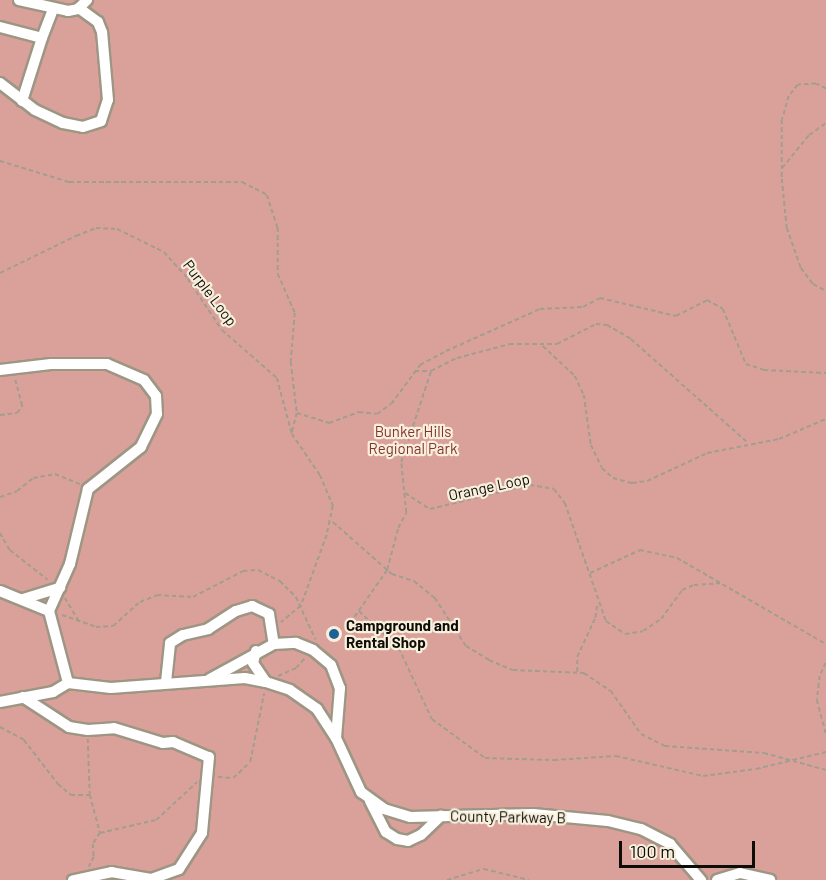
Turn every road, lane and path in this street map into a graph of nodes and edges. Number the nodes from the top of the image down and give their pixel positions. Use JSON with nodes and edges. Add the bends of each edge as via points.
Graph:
{"nodes":[{"id":1,"x":19,"y":0,"type":"edge"},
{"id":2,"x":83,"y":4,"type":"edge"},
{"id":3,"x":53,"y":10,"type":"junction"},
{"id":4,"x":0,"y":27,"type":"edge"},
{"id":5,"x":42,"y":38,"type":"junction"},
{"id":6,"x":0,"y":83,"type":"edge"},
{"id":7,"x":826,"y":88,"type":"edge"},
{"id":8,"x":22,"y":101,"type":"junction"},
{"id":9,"x":826,"y":123,"type":"edge"},
{"id":10,"x":0,"y":160,"type":"edge"},
{"id":11,"x":782,"y":169,"type":"junction"},
{"id":12,"x":0,"y":273,"type":"edge"},
{"id":13,"x":826,"y":291,"type":"edge"},
{"id":14,"x":542,"y":345,"type":"junction"},
{"id":15,"x":0,"y":370,"type":"edge"},
{"id":16,"x":12,"y":370,"type":"junction"},
{"id":17,"x":414,"y":371,"type":"junction"},
{"id":18,"x":431,"y":371,"type":"junction"},
{"id":19,"x":826,"y":373,"type":"edge"},
{"id":20,"x":297,"y":413,"type":"junction"},
{"id":21,"x":0,"y":415,"type":"edge"},
{"id":22,"x":826,"y":419,"type":"edge"},
{"id":23,"x":292,"y":434,"type":"junction"},
{"id":24,"x":747,"y":442,"type":"junction"},
{"id":25,"x":88,"y":489,"type":"junction"},
{"id":26,"x":404,"y":492,"type":"junction"},
{"id":27,"x":0,"y":497,"type":"edge"},
{"id":28,"x":332,"y":521,"type":"junction"},
{"id":29,"x":0,"y":533,"type":"edge"},
{"id":30,"x":387,"y":570,"type":"junction"},
{"id":31,"x":589,"y":573,"type":"junction"},
{"id":32,"x":720,"y":583,"type":"junction"},
{"id":33,"x":60,"y":588,"type":"junction"},
{"id":34,"x":0,"y":591,"type":"edge"},
{"id":35,"x":21,"y":599,"type":"junction"},
{"id":36,"x":597,"y":603,"type":"junction"},
{"id":37,"x":301,"y":606,"type":"junction"},
{"id":38,"x":358,"y":610,"type":"junction"},
{"id":39,"x":50,"y":611,"type":"junction"},
{"id":40,"x":78,"y":621,"type":"junction"},
{"id":41,"x":350,"y":623,"type":"dead end"},
{"id":42,"x":271,"y":631,"type":"junction"},
{"id":43,"x":274,"y":644,"type":"junction"},
{"id":44,"x":826,"y":644,"type":"edge"},
{"id":45,"x":256,"y":651,"type":"junction"},
{"id":46,"x":826,"y":663,"type":"edge"},
{"id":47,"x":577,"y":673,"type":"junction"},
{"id":48,"x":207,"y":681,"type":"junction"},
{"id":49,"x":166,"y":682,"type":"junction"},
{"id":50,"x":266,"y":682,"type":"junction"},
{"id":51,"x":68,"y":683,"type":"junction"},
{"id":52,"x":23,"y":697,"type":"junction"},
{"id":53,"x":0,"y":702,"type":"edge"},
{"id":54,"x":339,"y":702,"type":"junction"},
{"id":55,"x":317,"y":709,"type":"junction"},
{"id":56,"x":0,"y":727,"type":"edge"},
{"id":57,"x":88,"y":730,"type":"junction"},
{"id":58,"x":826,"y":734,"type":"edge"},
{"id":59,"x":336,"y":738,"type":"junction"},
{"id":60,"x":826,"y":753,"type":"edge"},
{"id":61,"x":789,"y":760,"type":"junction"},
{"id":62,"x":826,"y":770,"type":"edge"},
{"id":63,"x":90,"y":795,"type":"junction"},
{"id":64,"x":370,"y":801,"type":"junction"},
{"id":65,"x":441,"y":816,"type":"junction"},
{"id":66,"x":78,"y":878,"type":"edge"},
{"id":67,"x":447,"y":880,"type":"edge"},
{"id":68,"x":529,"y":880,"type":"edge"},
{"id":69,"x":701,"y":880,"type":"edge"},
{"id":70,"x":717,"y":880,"type":"edge"},
{"id":71,"x":770,"y":880,"type":"edge"}],
"edges":[{"from":1,"to":3,"type":"street"},
{"from":2,"to":3,"type":"street"},
{"from":2,"to":8,"type":"street","via":[[102,32],[108,100],[105,115],[95,125],[73,126]]},
{"from":3,"to":5,"type":"street"},
{"from":4,"to":5,"type":"street"},
{"from":5,"to":8,"type":"street"},
{"from":6,"to":8,"type":"street"},
{"from":7,"to":11,"type":"path","via":[[798,85],[789,96],[782,120]]},
{"from":9,"to":11,"type":"path","via":[[808,135]]},
{"from":10,"to":20,"type":"path","via":[[69,182],[242,182],[267,195],[278,228],[278,274],[295,313],[291,362]]},
{"from":11,"to":13,"type":"path","via":[[787,228],[801,268],[813,284]]},
{"from":12,"to":23,"type":"path","name":"Purple Loop","via":[[96,228],[117,229],[144,239],[164,252],[189,279],[222,330],[277,378]]},
{"from":14,"to":18,"type":"path","via":[[510,344],[479,351]]},
{"from":14,"to":24,"type":"path","via":[[556,344],[596,324],[608,325],[631,339]]},
{"from":14,"to":24,"type":"path","via":[[575,376],[584,395],[591,446],[602,468],[613,478],[632,483],[647,481],[707,453]]},
{"from":15,"to":16,"type":"street"},
{"from":16,"to":21,"type":"path","via":[[22,406],[16,413]]},
{"from":16,"to":25,"type":"street","via":[[51,364],[107,364],[144,380],[156,396],[157,414],[141,447]]},
{"from":17,"to":18,"type":"path"},
{"from":17,"to":19,"type":"path","via":[[474,337],[540,309],[583,307],[606,298],[676,316],[707,300],[723,309],[746,363],[764,370]]},
{"from":17,"to":20,"type":"path","via":[[391,404],[377,414],[359,412],[329,423]]},
{"from":18,"to":26,"type":"path","via":[[403,453]]},
{"from":20,"to":23,"type":"path"},
{"from":22,"to":24,"type":"path","via":[[780,439]]},
{"from":23,"to":28,"type":"path","name":"Purple Loop","via":[[320,475],[333,506]]},
{"from":25,"to":27,"type":"path","via":[[65,475],[55,474],[33,478]]},
{"from":25,"to":33,"type":"street","via":[[70,564]]},
{"from":26,"to":30,"type":"path","via":[[406,513]]},
{"from":26,"to":31,"type":"path","name":"Orange Loop","via":[[430,509],[530,485],[554,489],[565,503]]},
{"from":28,"to":30,"type":"path"},
{"from":28,"to":37,"type":"path"},
{"from":29,"to":33,"type":"path","via":[[10,550]]},
{"from":30,"to":38,"type":"path"},
{"from":30,"to":47,"type":"path","via":[[414,581],[435,598],[466,646],[489,660],[513,670]]},
{"from":31,"to":32,"type":"path","via":[[640,550],[677,558]]},
{"from":31,"to":36,"type":"path","name":"Orange Loop"},
{"from":32,"to":36,"type":"path","name":"Orange Loop","via":[[682,590],[661,619],[644,631],[625,634],[615,629]]},
{"from":32,"to":44,"type":"path"},
{"from":33,"to":35,"type":"street"},
{"from":33,"to":39,"type":"street"},
{"from":33,"to":40,"type":"path"},
{"from":34,"to":35,"type":"street"},
{"from":35,"to":39,"type":"street"},
{"from":36,"to":47,"type":"path","via":[[596,618],[577,657]]},
{"from":37,"to":40,"type":"path","via":[[280,581],[258,570],[243,570],[193,597],[157,595],[140,602],[113,626],[96,627]]},
{"from":37,"to":42,"type":"path"},
{"from":38,"to":41,"type":"path"},
{"from":38,"to":61,"type":"path","via":[[399,648],[432,719],[485,758],[532,761],[616,756],[703,776],[756,770]]},
{"from":39,"to":40,"type":"path"},
{"from":39,"to":51,"type":"street"},
{"from":42,"to":43,"type":"street"},
{"from":42,"to":49,"type":"street","via":[[269,614],[252,606],[208,629],[183,635],[170,643]]},
{"from":43,"to":45,"type":"street"},
{"from":43,"to":54,"type":"street","via":[[296,643],[322,655],[331,665],[340,688]]},
{"from":45,"to":48,"type":"street"},
{"from":45,"to":50,"type":"street","via":[[253,663]]},
{"from":46,"to":58,"type":"path","via":[[817,700]]},
{"from":47,"to":61,"type":"path","via":[[611,691],[640,734],[665,746],[764,753]]},
{"from":48,"to":49,"type":"street"},
{"from":48,"to":50,"type":"street","via":[[245,678]]},
{"from":49,"to":51,"type":"street","via":[[111,688]]},
{"from":50,"to":55,"type":"street","via":[[290,690]]},
{"from":51,"to":52,"type":"street","via":[[53,692]]},
{"from":52,"to":53,"type":"street"},
{"from":52,"to":57,"type":"street","via":[[69,727]]},
{"from":54,"to":55,"type":"street"},
{"from":54,"to":59,"type":"street"},
{"from":55,"to":59,"type":"street"},
{"from":56,"to":63,"type":"path","via":[[24,740],[71,795]]},
{"from":57,"to":63,"type":"path"},
{"from":57,"to":66,"type":"street","via":[[114,728],[163,743],[173,742],[209,757],[202,833],[179,869],[151,879],[112,872]]},
{"from":59,"to":64,"type":"street","via":[[353,780]]},
{"from":60,"to":61,"type":"path"},
{"from":61,"to":62,"type":"path"},
{"from":63,"to":66,"type":"path","via":[[100,833],[93,844],[94,857]]},
{"from":64,"to":65,"type":"street","name":"County Parkway B","via":[[410,817]]},
{"from":64,"to":65,"type":"street","via":[[386,832],[398,839],[408,841],[421,836]]},
{"from":65,"to":69,"type":"street","name":"County Parkway B","via":[[533,814],[608,821],[641,829],[670,844]]},
{"from":67,"to":68,"type":"path","via":[[484,869]]},
{"from":70,"to":71,"type":"street","via":[[740,873]]}]}
